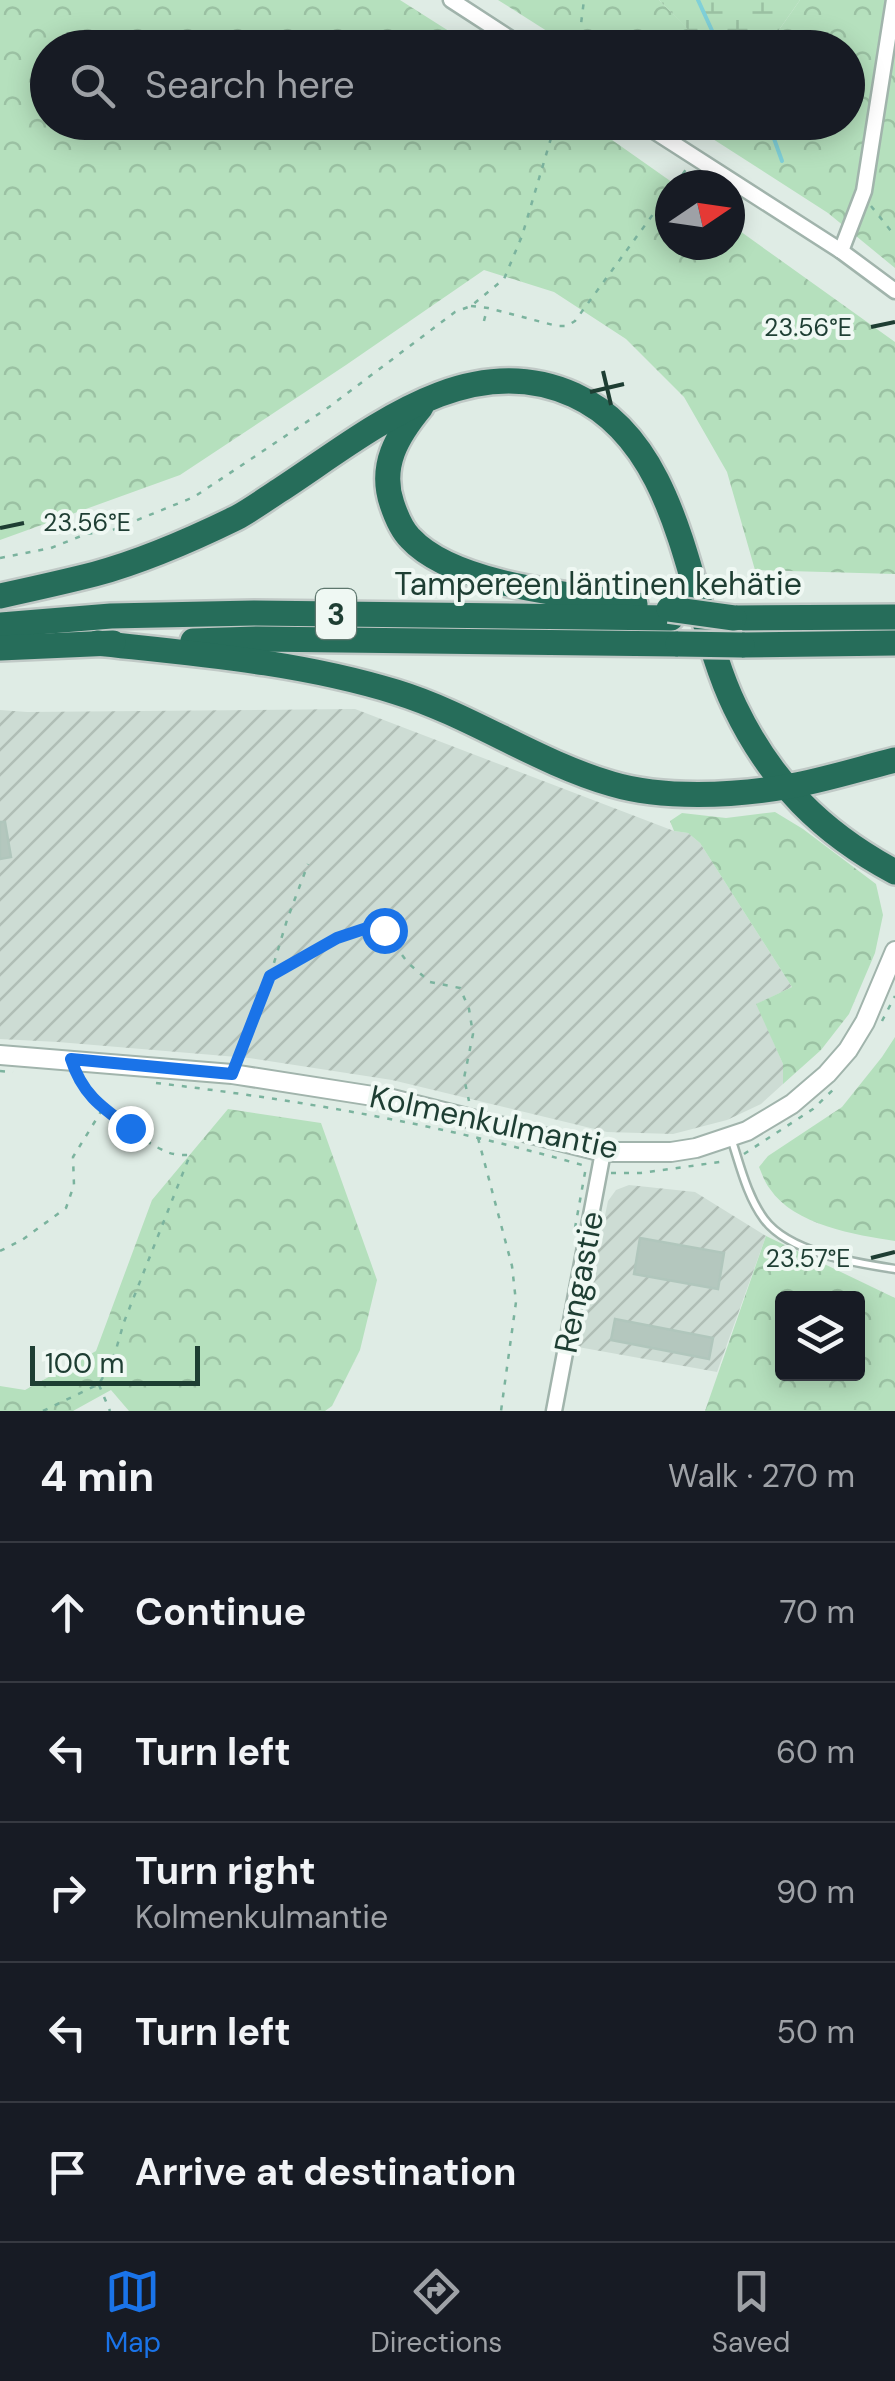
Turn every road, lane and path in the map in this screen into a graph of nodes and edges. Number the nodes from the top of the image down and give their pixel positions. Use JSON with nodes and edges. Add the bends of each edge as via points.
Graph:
{"nodes":[{"id":1,"x":452,"y":0,"type":"edge"},
{"id":2,"x":584,"y":0,"type":"edge"},
{"id":3,"x":894,"y":0,"type":"edge"},
{"id":4,"x":498,"y":30,"type":"edge"},
{"id":5,"x":580,"y":30,"type":"edge"},
{"id":6,"x":550,"y":140,"type":"edge"},
{"id":7,"x":667,"y":140,"type":"edge"},
{"id":8,"x":694,"y":158,"type":"junction"},
{"id":9,"x":686,"y":170,"type":"edge"},
{"id":10,"x":861,"y":200,"type":"junction"},
{"id":11,"x":655,"y":212,"type":"edge"},
{"id":12,"x":895,"y":236,"type":"edge"},
{"id":13,"x":841,"y":251,"type":"junction"},
{"id":14,"x":895,"y":291,"type":"edge"},
{"id":15,"x":471,"y":306,"type":"junction"},
{"id":16,"x":488,"y":308,"type":"junction"},
{"id":17,"x":484,"y":320,"type":"dead end"},
{"id":18,"x":427,"y":399,"type":"junction"},
{"id":19,"x":0,"y":558,"type":"edge"},
{"id":20,"x":0,"y":596,"type":"edge"},
{"id":21,"x":670,"y":614,"type":"junction"},
{"id":22,"x":895,"y":618,"type":"edge"},
{"id":23,"x":0,"y":625,"type":"edge"},
{"id":24,"x":98,"y":643,"type":"junction"},
{"id":25,"x":895,"y":644,"type":"edge"},
{"id":26,"x":0,"y":648,"type":"edge"},
{"id":27,"x":895,"y":760,"type":"edge"},
{"id":28,"x":785,"y":787,"type":"junction"},
{"id":29,"x":308,"y":864,"type":"dead end"},
{"id":30,"x":895,"y":872,"type":"edge"},
{"id":31,"x":895,"y":951,"type":"edge"},
{"id":32,"x":270,"y":976,"type":"junction"},
{"id":33,"x":0,"y":1055,"type":"edge"},
{"id":34,"x":71,"y":1059,"type":"junction"},
{"id":35,"x":232,"y":1074,"type":"junction"},
{"id":36,"x":103,"y":1109,"type":"junction"},
{"id":37,"x":473,"y":1118,"type":"junction"},
{"id":38,"x":730,"y":1137,"type":"junction"},
{"id":39,"x":603,"y":1152,"type":"junction"},
{"id":40,"x":0,"y":1252,"type":"edge"},
{"id":41,"x":895,"y":1269,"type":"edge"},
{"id":42,"x":99,"y":1384,"type":"junction"},
{"id":43,"x":44,"y":1411,"type":"edge"},
{"id":44,"x":110,"y":1411,"type":"edge"},
{"id":45,"x":501,"y":1411,"type":"edge"},
{"id":46,"x":554,"y":1411,"type":"edge"}],
"edges":[{"from":1,"to":4,"type":"street"},
{"from":2,"to":5,"type":"path"},
{"from":3,"to":10,"type":"street"},
{"from":6,"to":15,"type":"path","via":[[504,280]]},
{"from":7,"to":8,"type":"street"},
{"from":8,"to":9,"type":"path"},
{"from":8,"to":13,"type":"street"},
{"from":10,"to":12,"type":"path"},
{"from":10,"to":13,"type":"street"},
{"from":11,"to":16,"type":"path","via":[[567,326]]},
{"from":13,"to":14,"type":"street"},
{"from":15,"to":16,"type":"path"},
{"from":15,"to":19,"type":"path","via":[[194,496],[110,531]]},
{"from":16,"to":17,"type":"path"},
{"from":18,"to":20,"type":"highway","via":[[239,516],[132,562]]},
{"from":18,"to":21,"type":"highway","via":[[395,443],[387,474],[409,538],[456,569]]},
{"from":18,"to":28,"type":"highway","via":[[484,382],[535,382],[592,404],[629,436],[672,514],[736,708]]},
{"from":21,"to":22,"type":"highway","name":"Tampereen läntinen kehätie","number":"3","bridge":true},
{"from":21,"to":23,"type":"highway","name":"Tampereen läntinen kehätie","number":"3","via":[[254,613]]},
{"from":24,"to":25,"type":"highway","name":"Tampereen läntinen kehätie","number":"3","bridge":true},
{"from":24,"to":26,"type":"highway","name":"Tampereen läntinen kehätie","number":"3"},
{"from":24,"to":28,"type":"highway","via":[[351,679],[428,702],[572,769],[634,789],[698,794]]},
{"from":27,"to":28,"type":"highway"},
{"from":28,"to":30,"type":"highway","via":[[841,840]]},
{"from":29,"to":32,"type":"path"},
{"from":31,"to":38,"type":"street","name":"Kolmenkulmantie","via":[[865,1022],[827,1074],[771,1118]]},
{"from":32,"to":35,"type":"path"},
{"from":32,"to":37,"type":"path","via":[[337,938],[384,930],[430,982],[460,988],[473,1034],[464,1078]]},
{"from":33,"to":34,"type":"street","name":"Kolmenkulmantie"},
{"from":34,"to":35,"type":"street","name":"Kolmenkulmantie"},
{"from":34,"to":36,"type":"path","via":[[78,1082]]},
{"from":35,"to":37,"type":"street","name":"Kolmenkulmantie"},
{"from":36,"to":40,"type":"path","via":[[73,1157],[66,1208]]},
{"from":36,"to":42,"type":"path","via":[[164,1152],[190,1155]]},
{"from":37,"to":39,"type":"street","name":"Kolmenkulmantie"},
{"from":37,"to":45,"type":"path","via":[[516,1302]]},
{"from":38,"to":39,"type":"street","name":"Kolmenkulmantie","via":[[671,1152]]},
{"from":38,"to":41,"type":"lane","via":[[754,1202],[784,1238],[819,1253]]},
{"from":39,"to":46,"type":"street","name":"Rengastie"},
{"from":42,"to":43,"type":"path"},
{"from":42,"to":44,"type":"path"}]}
